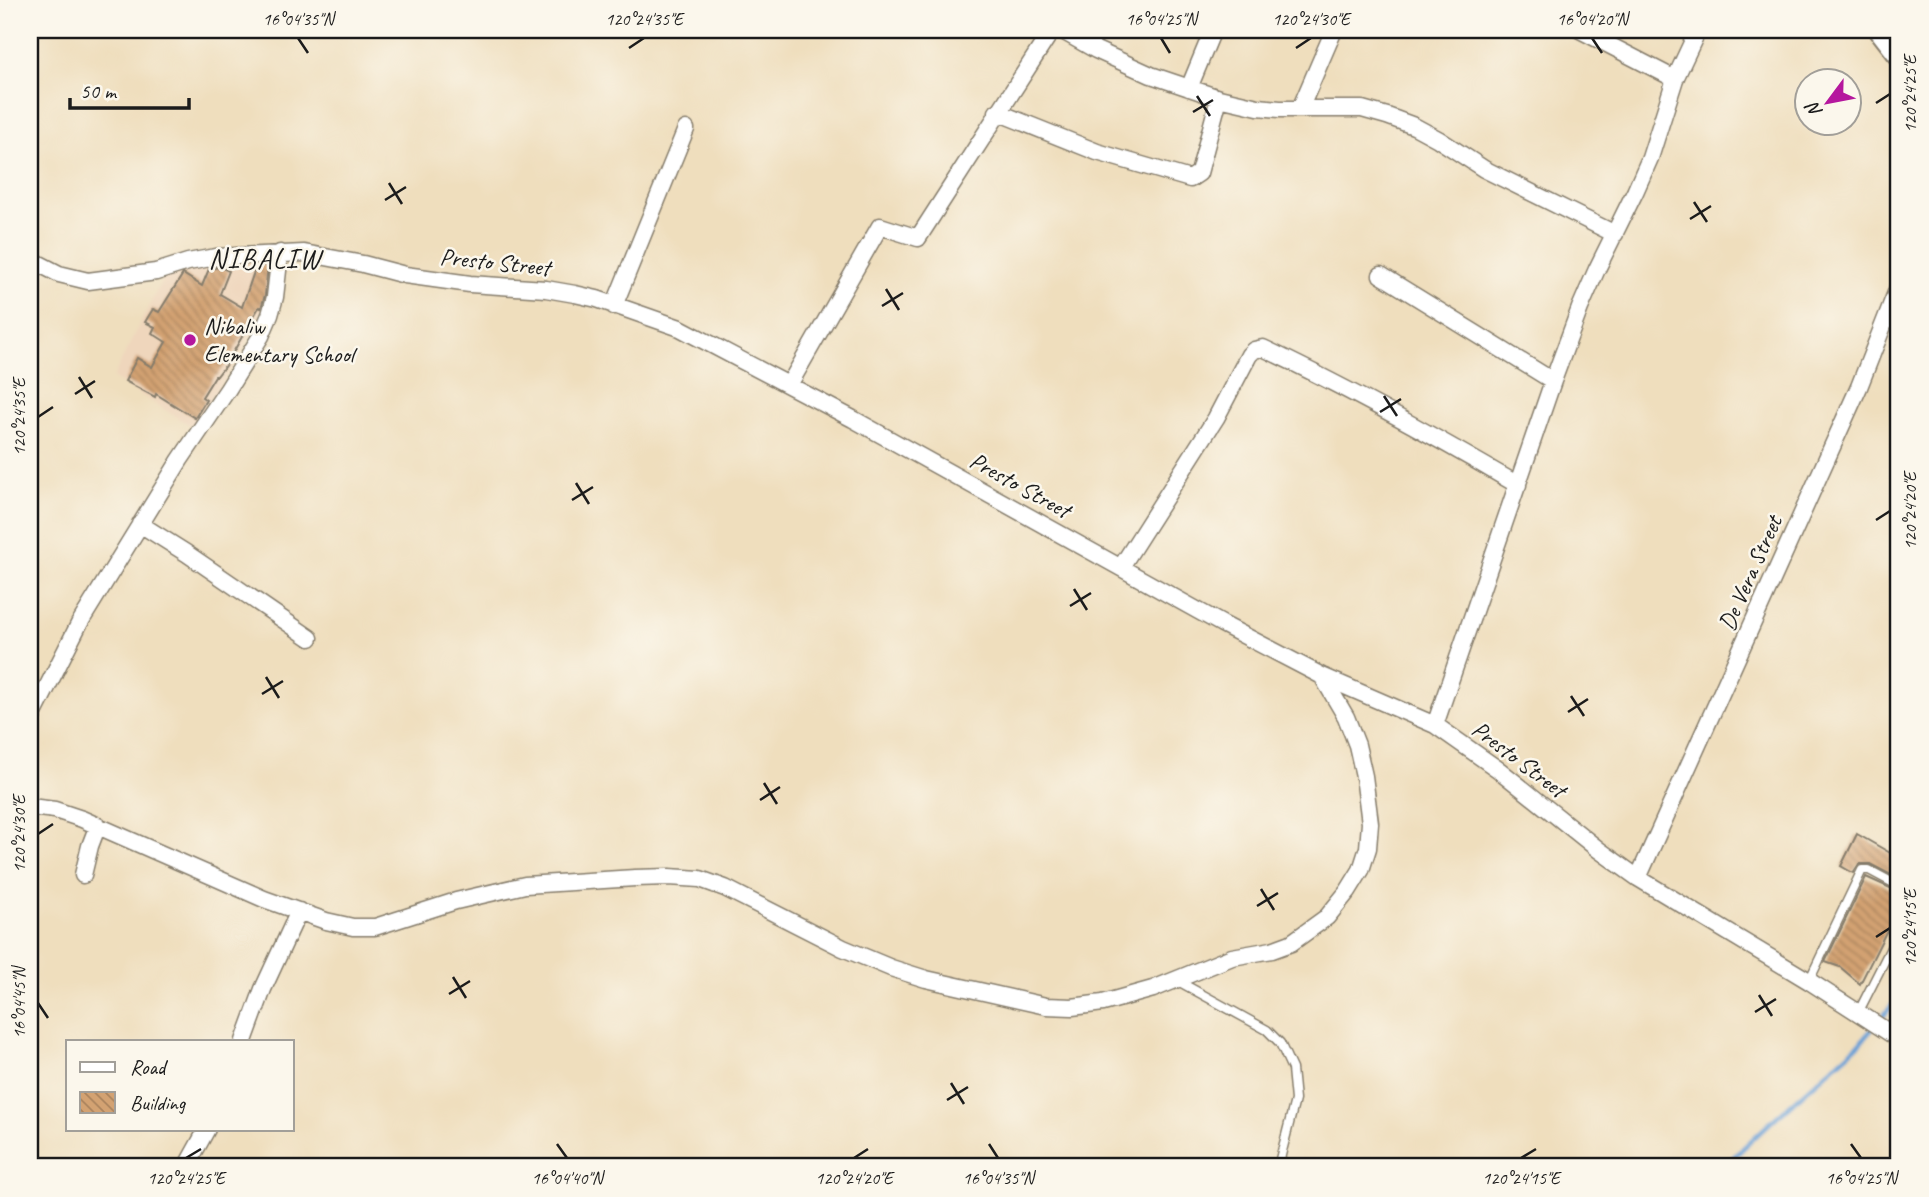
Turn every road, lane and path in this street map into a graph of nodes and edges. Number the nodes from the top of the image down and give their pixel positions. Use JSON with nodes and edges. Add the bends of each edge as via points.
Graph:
{"nodes":[{"id":1,"x":1052,"y":30,"type":"edge"},
{"id":2,"x":1061,"y":30,"type":"edge"},
{"id":3,"x":1213,"y":30,"type":"edge"},
{"id":4,"x":1334,"y":30,"type":"edge"},
{"id":5,"x":1580,"y":30,"type":"edge"},
{"id":6,"x":1698,"y":30,"type":"edge"},
{"id":7,"x":1882,"y":30,"type":"edge"},
{"id":8,"x":1899,"y":52,"type":"edge"},
{"id":9,"x":1675,"y":79,"type":"junction"},
{"id":10,"x":1189,"y":88,"type":"junction"},
{"id":11,"x":1219,"y":98,"type":"junction"},
{"id":12,"x":1300,"y":109,"type":"junction"},
{"id":13,"x":998,"y":112,"type":"junction"},
{"id":14,"x":686,"y":129,"type":"dead end"},
{"id":15,"x":1615,"y":234,"type":"junction"},
{"id":16,"x":281,"y":253,"type":"junction"},
{"id":17,"x":30,"y":258,"type":"edge"},
{"id":18,"x":1381,"y":275,"type":"dead end"},
{"id":19,"x":1899,"y":285,"type":"edge"},
{"id":20,"x":614,"y":306,"type":"junction"},
{"id":21,"x":1553,"y":381,"type":"junction"},
{"id":22,"x":789,"y":385,"type":"junction"},
{"id":23,"x":1518,"y":485,"type":"junction"},
{"id":24,"x":141,"y":524,"type":"junction"},
{"id":25,"x":1121,"y":567,"type":"junction"},
{"id":26,"x":310,"y":638,"type":"dead end"},
{"id":27,"x":1322,"y":676,"type":"junction"},
{"id":28,"x":30,"y":721,"type":"edge"},
{"id":29,"x":1435,"y":725,"type":"junction"},
{"id":30,"x":30,"y":807,"type":"edge"},
{"id":31,"x":98,"y":825,"type":"junction"},
{"id":32,"x":83,"y":875,"type":"dead end"},
{"id":33,"x":1638,"y":878,"type":"junction"},
{"id":34,"x":1899,"y":886,"type":"edge"},
{"id":35,"x":299,"y":911,"type":"junction"},
{"id":36,"x":1899,"y":932,"type":"edge"},
{"id":37,"x":1176,"y":979,"type":"junction"},
{"id":38,"x":1809,"y":981,"type":"junction"},
{"id":39,"x":1860,"y":1014,"type":"junction"},
{"id":40,"x":1892,"y":1035,"type":"edge"},
{"id":41,"x":244,"y":1040,"type":"edge"},
{"id":42,"x":206,"y":1130,"type":"edge"},
{"id":43,"x":186,"y":1167,"type":"edge"},
{"id":44,"x":1278,"y":1167,"type":"edge"}],
"edges":[{"from":1,"to":13,"type":"street"},
{"from":2,"to":10,"type":"street","via":[[1150,75]]},
{"from":3,"to":10,"type":"street"},
{"from":4,"to":12,"type":"street"},
{"from":5,"to":9,"type":"street"},
{"from":6,"to":9,"type":"street"},
{"from":7,"to":8,"type":"main road"},
{"from":9,"to":15,"type":"street","via":[[1650,158]]},
{"from":10,"to":11,"type":"street"},
{"from":11,"to":12,"type":"street","via":[[1258,107]]},
{"from":11,"to":13,"type":"street","via":[[1199,173],[1190,179],[1097,152]]},
{"from":12,"to":15,"type":"street","via":[[1362,109],[1414,126],[1484,169]]},
{"from":13,"to":22,"type":"street","via":[[918,238],[880,226]]},
{"from":14,"to":20,"type":"street"},
{"from":15,"to":21,"type":"street","via":[[1584,298]]},
{"from":16,"to":17,"type":"street","name":"Presto Street","via":[[216,257],[156,272],[88,281],[58,274]]},
{"from":16,"to":20,"type":"street","name":"Presto Street","via":[[327,256],[405,275],[565,292]]},
{"from":16,"to":24,"type":"street","via":[[275,297],[261,336]]},
{"from":18,"to":21,"type":"street"},
{"from":19,"to":33,"type":"street","name":"De Vera Street","via":[[1853,399]]},
{"from":20,"to":22,"type":"street","name":"Presto Street","via":[[680,328]]},
{"from":21,"to":23,"type":"street"},
{"from":22,"to":25,"type":"street","name":"Presto Street"},
{"from":23,"to":25,"type":"street","via":[[1370,402],[1258,349],[1249,355],[1216,418]]},
{"from":23,"to":29,"type":"street"},
{"from":24,"to":26,"type":"street"},
{"from":24,"to":28,"type":"street","via":[[79,624]]},
{"from":25,"to":27,"type":"street","name":"Presto Street"},
{"from":27,"to":29,"type":"street","name":"Presto Street"},
{"from":27,"to":37,"type":"street","via":[[1346,717],[1364,776],[1370,823],[1361,870],[1327,917],[1291,943],[1232,957]]},
{"from":29,"to":33,"type":"street","name":"Presto Street"},
{"from":30,"to":31,"type":"street"},
{"from":31,"to":32,"type":"street"},
{"from":31,"to":35,"type":"street"},
{"from":33,"to":38,"type":"street","name":"Presto Street"},
{"from":34,"to":38,"type":"lane","via":[[1862,870]]},
{"from":35,"to":37,"type":"street","via":[[353,927],[374,926],[525,885],[700,879],[891,968],[1046,1006],[1103,1003]]},
{"from":35,"to":41,"type":"street"},
{"from":36,"to":39,"type":"lane"},
{"from":37,"to":44,"type":"lane","via":[[1267,1030],[1280,1043],[1292,1069],[1295,1100]]},
{"from":38,"to":39,"type":"street","name":"Presto Street"},
{"from":39,"to":40,"type":"street","name":"Presto Street"},
{"from":42,"to":43,"type":"street"}]}
